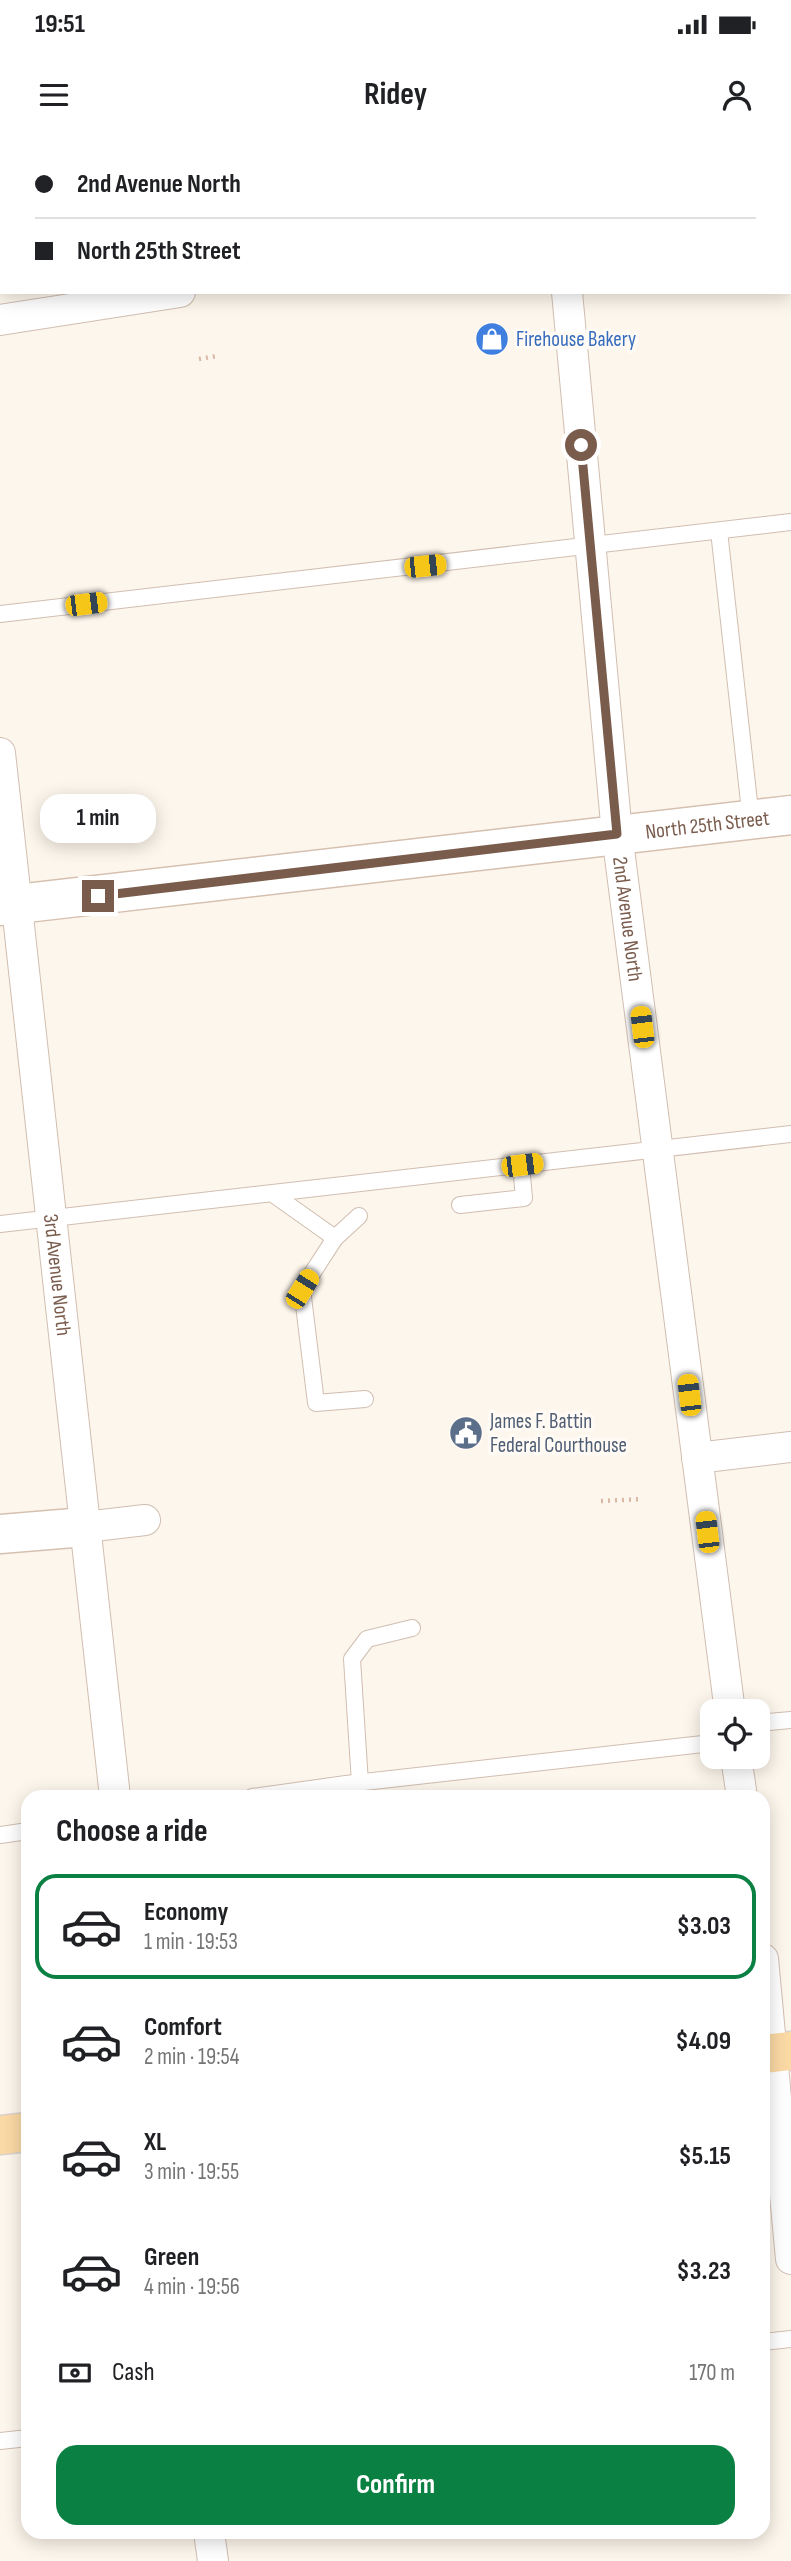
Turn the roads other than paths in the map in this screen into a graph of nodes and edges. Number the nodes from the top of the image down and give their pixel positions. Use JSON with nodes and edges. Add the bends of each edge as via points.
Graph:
{"nodes":[{"id":1,"x":167,"y":294,"type":"edge"},
{"id":2,"x":567,"y":294,"type":"edge"},
{"id":3,"x":0,"y":320,"type":"edge"},
{"id":4,"x":791,"y":522,"type":"edge"},
{"id":5,"x":719,"y":531,"type":"junction"},
{"id":6,"x":591,"y":547,"type":"junction"},
{"id":7,"x":0,"y":614,"type":"edge"},
{"id":8,"x":0,"y":753,"type":"edge"},
{"id":9,"x":791,"y":815,"type":"edge"},
{"id":10,"x":751,"y":820,"type":"junction"},
{"id":11,"x":617,"y":834,"type":"junction"},
{"id":12,"x":8,"y":905,"type":"edge"},
{"id":13,"x":791,"y":1134,"type":"edge"},
{"id":14,"x":657,"y":1149,"type":"junction"},
{"id":15,"x":522,"y":1165,"type":"junction"},
{"id":16,"x":273,"y":1194,"type":"junction"},
{"id":17,"x":460,"y":1205,"type":"dead end"},
{"id":18,"x":359,"y":1216,"type":"dead end"},
{"id":19,"x":51,"y":1220,"type":"junction"},
{"id":20,"x":0,"y":1224,"type":"edge"},
{"id":21,"x":335,"y":1238,"type":"junction"},
{"id":22,"x":365,"y":1399,"type":"dead end"},
{"id":23,"x":791,"y":1447,"type":"edge"},
{"id":24,"x":697,"y":1458,"type":"junction"},
{"id":25,"x":145,"y":1520,"type":"dead end"},
{"id":26,"x":85,"y":1527,"type":"junction"},
{"id":27,"x":0,"y":1534,"type":"edge"},
{"id":28,"x":412,"y":1628,"type":"dead end"},
{"id":29,"x":728,"y":1699,"type":"edge"},
{"id":30,"x":791,"y":1720,"type":"edge"},
{"id":31,"x":770,"y":1722,"type":"edge"},
{"id":32,"x":700,"y":1744,"type":"edge"},
{"id":33,"x":738,"y":1769,"type":"edge"},
{"id":34,"x":360,"y":1783,"type":"junction"},
{"id":35,"x":114,"y":1790,"type":"edge"},
{"id":36,"x":306,"y":1790,"type":"edge"},
{"id":37,"x":741,"y":1790,"type":"edge"},
{"id":38,"x":21,"y":1832,"type":"edge"},
{"id":39,"x":0,"y":1835,"type":"edge"},
{"id":40,"x":770,"y":2014,"type":"edge"},
{"id":41,"x":775,"y":2053,"type":"edge"},
{"id":42,"x":21,"y":2133,"type":"edge"},
{"id":43,"x":0,"y":2135,"type":"edge"},
{"id":44,"x":791,"y":2259,"type":"edge"},
{"id":45,"x":791,"y":2339,"type":"edge"},
{"id":46,"x":770,"y":2341,"type":"edge"},
{"id":47,"x":21,"y":2439,"type":"edge"},
{"id":48,"x":0,"y":2441,"type":"edge"},
{"id":49,"x":210,"y":2539,"type":"edge"},
{"id":50,"x":213,"y":2561,"type":"edge"}],
"edges":[{"from":1,"to":3,"type":"street"},
{"from":2,"to":6,"type":"street","name":"2nd Avenue North"},
{"from":4,"to":5,"type":"lane"},
{"from":5,"to":6,"type":"lane"},
{"from":5,"to":10,"type":"lane"},
{"from":6,"to":7,"type":"lane"},
{"from":6,"to":11,"type":"street","name":"2nd Avenue North"},
{"from":8,"to":12,"type":"street","name":"3rd Avenue North"},
{"from":9,"to":10,"type":"street","name":"North 25th Street"},
{"from":10,"to":11,"type":"street","name":"North 25th Street"},
{"from":11,"to":12,"type":"street","name":"North 25th Street"},
{"from":11,"to":14,"type":"street","name":"2nd Avenue North"},
{"from":12,"to":19,"type":"street","name":"3rd Avenue North","via":[[37,1086]]},
{"from":13,"to":14,"type":"lane"},
{"from":14,"to":15,"type":"lane"},
{"from":14,"to":24,"type":"street","name":"2nd Avenue North"},
{"from":15,"to":16,"type":"lane"},
{"from":15,"to":17,"type":"lane","via":[[524,1198]]},
{"from":16,"to":19,"type":"lane"},
{"from":16,"to":21,"type":"lane"},
{"from":18,"to":21,"type":"lane"},
{"from":19,"to":20,"type":"lane"},
{"from":19,"to":26,"type":"street","name":"3rd Avenue North"},
{"from":21,"to":22,"type":"lane","via":[[302,1289],[316,1403]]},
{"from":23,"to":24,"type":"street"},
{"from":24,"to":29,"type":"street","name":"2nd Avenue North"},
{"from":25,"to":26,"type":"street"},
{"from":26,"to":27,"type":"street"},
{"from":26,"to":35,"type":"street","name":"3rd Avenue North"},
{"from":28,"to":34,"type":"lane","via":[[367,1639],[352,1658]]},
{"from":30,"to":31,"type":"lane"},
{"from":32,"to":34,"type":"lane"},
{"from":33,"to":37,"type":"street"},
{"from":34,"to":36,"type":"lane"},
{"from":38,"to":39,"type":"lane"},
{"from":40,"to":41,"type":"street"},
{"from":41,"to":44,"type":"street"},
{"from":42,"to":43,"type":"main road"},
{"from":45,"to":46,"type":"lane"},
{"from":47,"to":48,"type":"lane"},
{"from":49,"to":50,"type":"street"}]}
